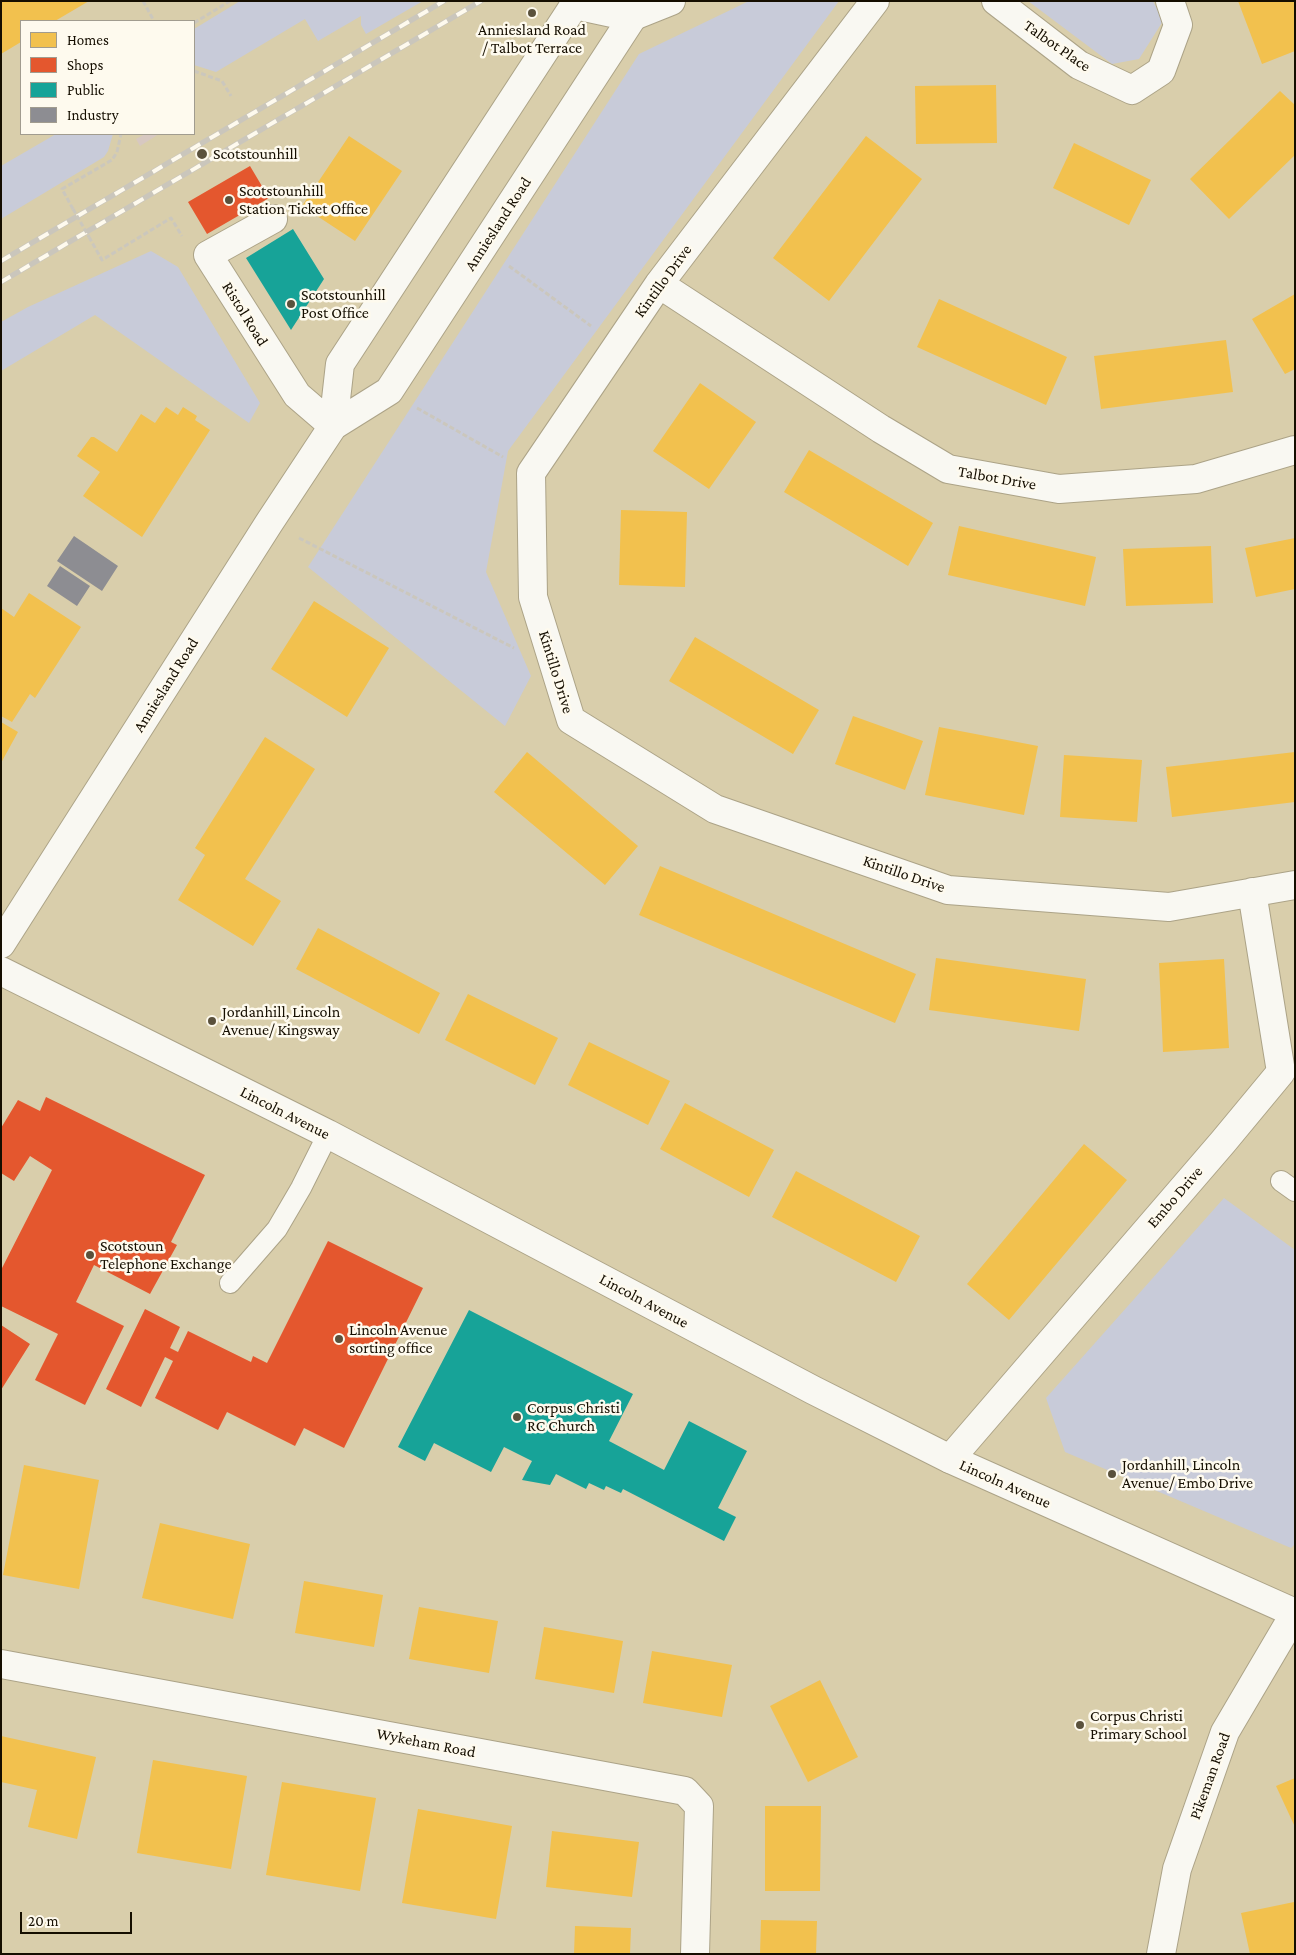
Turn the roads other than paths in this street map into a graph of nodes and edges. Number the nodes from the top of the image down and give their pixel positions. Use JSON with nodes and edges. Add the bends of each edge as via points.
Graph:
{"nodes":[{"id":1,"x":671,"y":1,"type":"edge"},
{"id":2,"x":875,"y":1,"type":"edge"},
{"id":3,"x":996,"y":1,"type":"edge"},
{"id":4,"x":1170,"y":1,"type":"edge"},
{"id":5,"x":576,"y":3,"type":"edge"},
{"id":6,"x":637,"y":9,"type":"edge"},
{"id":7,"x":273,"y":219,"type":"dead end"},
{"id":8,"x":659,"y":284,"type":"junction"},
{"id":9,"x":332,"y":426,"type":"junction"},
{"id":10,"x":1295,"y":450,"type":"edge"},
{"id":11,"x":1295,"y":885,"type":"edge"},
{"id":12,"x":1252,"y":892,"type":"junction"},
{"id":13,"x":1,"y":944,"type":"edge"},
{"id":14,"x":1,"y":971,"type":"edge"},
{"id":15,"x":328,"y":1134,"type":"junction"},
{"id":16,"x":230,"y":1283,"type":"dead end"},
{"id":17,"x":950,"y":1459,"type":"junction"},
{"id":18,"x":1295,"y":1613,"type":"edge"},
{"id":19,"x":1,"y":1664,"type":"edge"},
{"id":20,"x":695,"y":1954,"type":"edge"},
{"id":21,"x":1161,"y":1954,"type":"edge"}],
"edges":[{"from":1,"to":6,"type":"street"},
{"from":2,"to":8,"type":"street","name":"Kintillo Drive"},
{"from":3,"to":4,"type":"street","name":"Talbot Place","via":[[1078,66],[1132,90],[1161,71],[1178,26]]},
{"from":5,"to":6,"type":"street"},
{"from":5,"to":9,"type":"street","name":"Anniesland Road","via":[[340,364]]},
{"from":6,"to":9,"type":"street","name":"Anniesland Road","via":[[389,391]]},
{"from":7,"to":9,"type":"street","name":"Ristol Road","via":[[208,255],[297,395]]},
{"from":8,"to":10,"type":"street","name":"Talbot Drive","via":[[948,469],[1059,489],[1196,479]]},
{"from":8,"to":12,"type":"street","name":"Kintillo Drive","via":[[531,473],[532,597],[571,720],[715,809],[948,890],[1169,906]]},
{"from":9,"to":13,"type":"street","name":"Anniesland Road"},
{"from":11,"to":12,"type":"street","name":"Kintillo Drive"},
{"from":12,"to":17,"type":"street","name":"Embo Drive","via":[[1281,1072]]},
{"from":14,"to":15,"type":"street","name":"Lincoln Avenue"},
{"from":15,"to":16,"type":"lane","via":[[277,1229]]},
{"from":15,"to":17,"type":"street","name":"Lincoln Avenue"},
{"from":17,"to":18,"type":"street","name":"Lincoln Avenue"},
{"from":18,"to":21,"type":"street","name":"Pikeman Road","via":[[1225,1732],[1177,1869]]},
{"from":19,"to":20,"type":"street","name":"Wykeham Road","via":[[685,1791],[700,1806]]}]}
